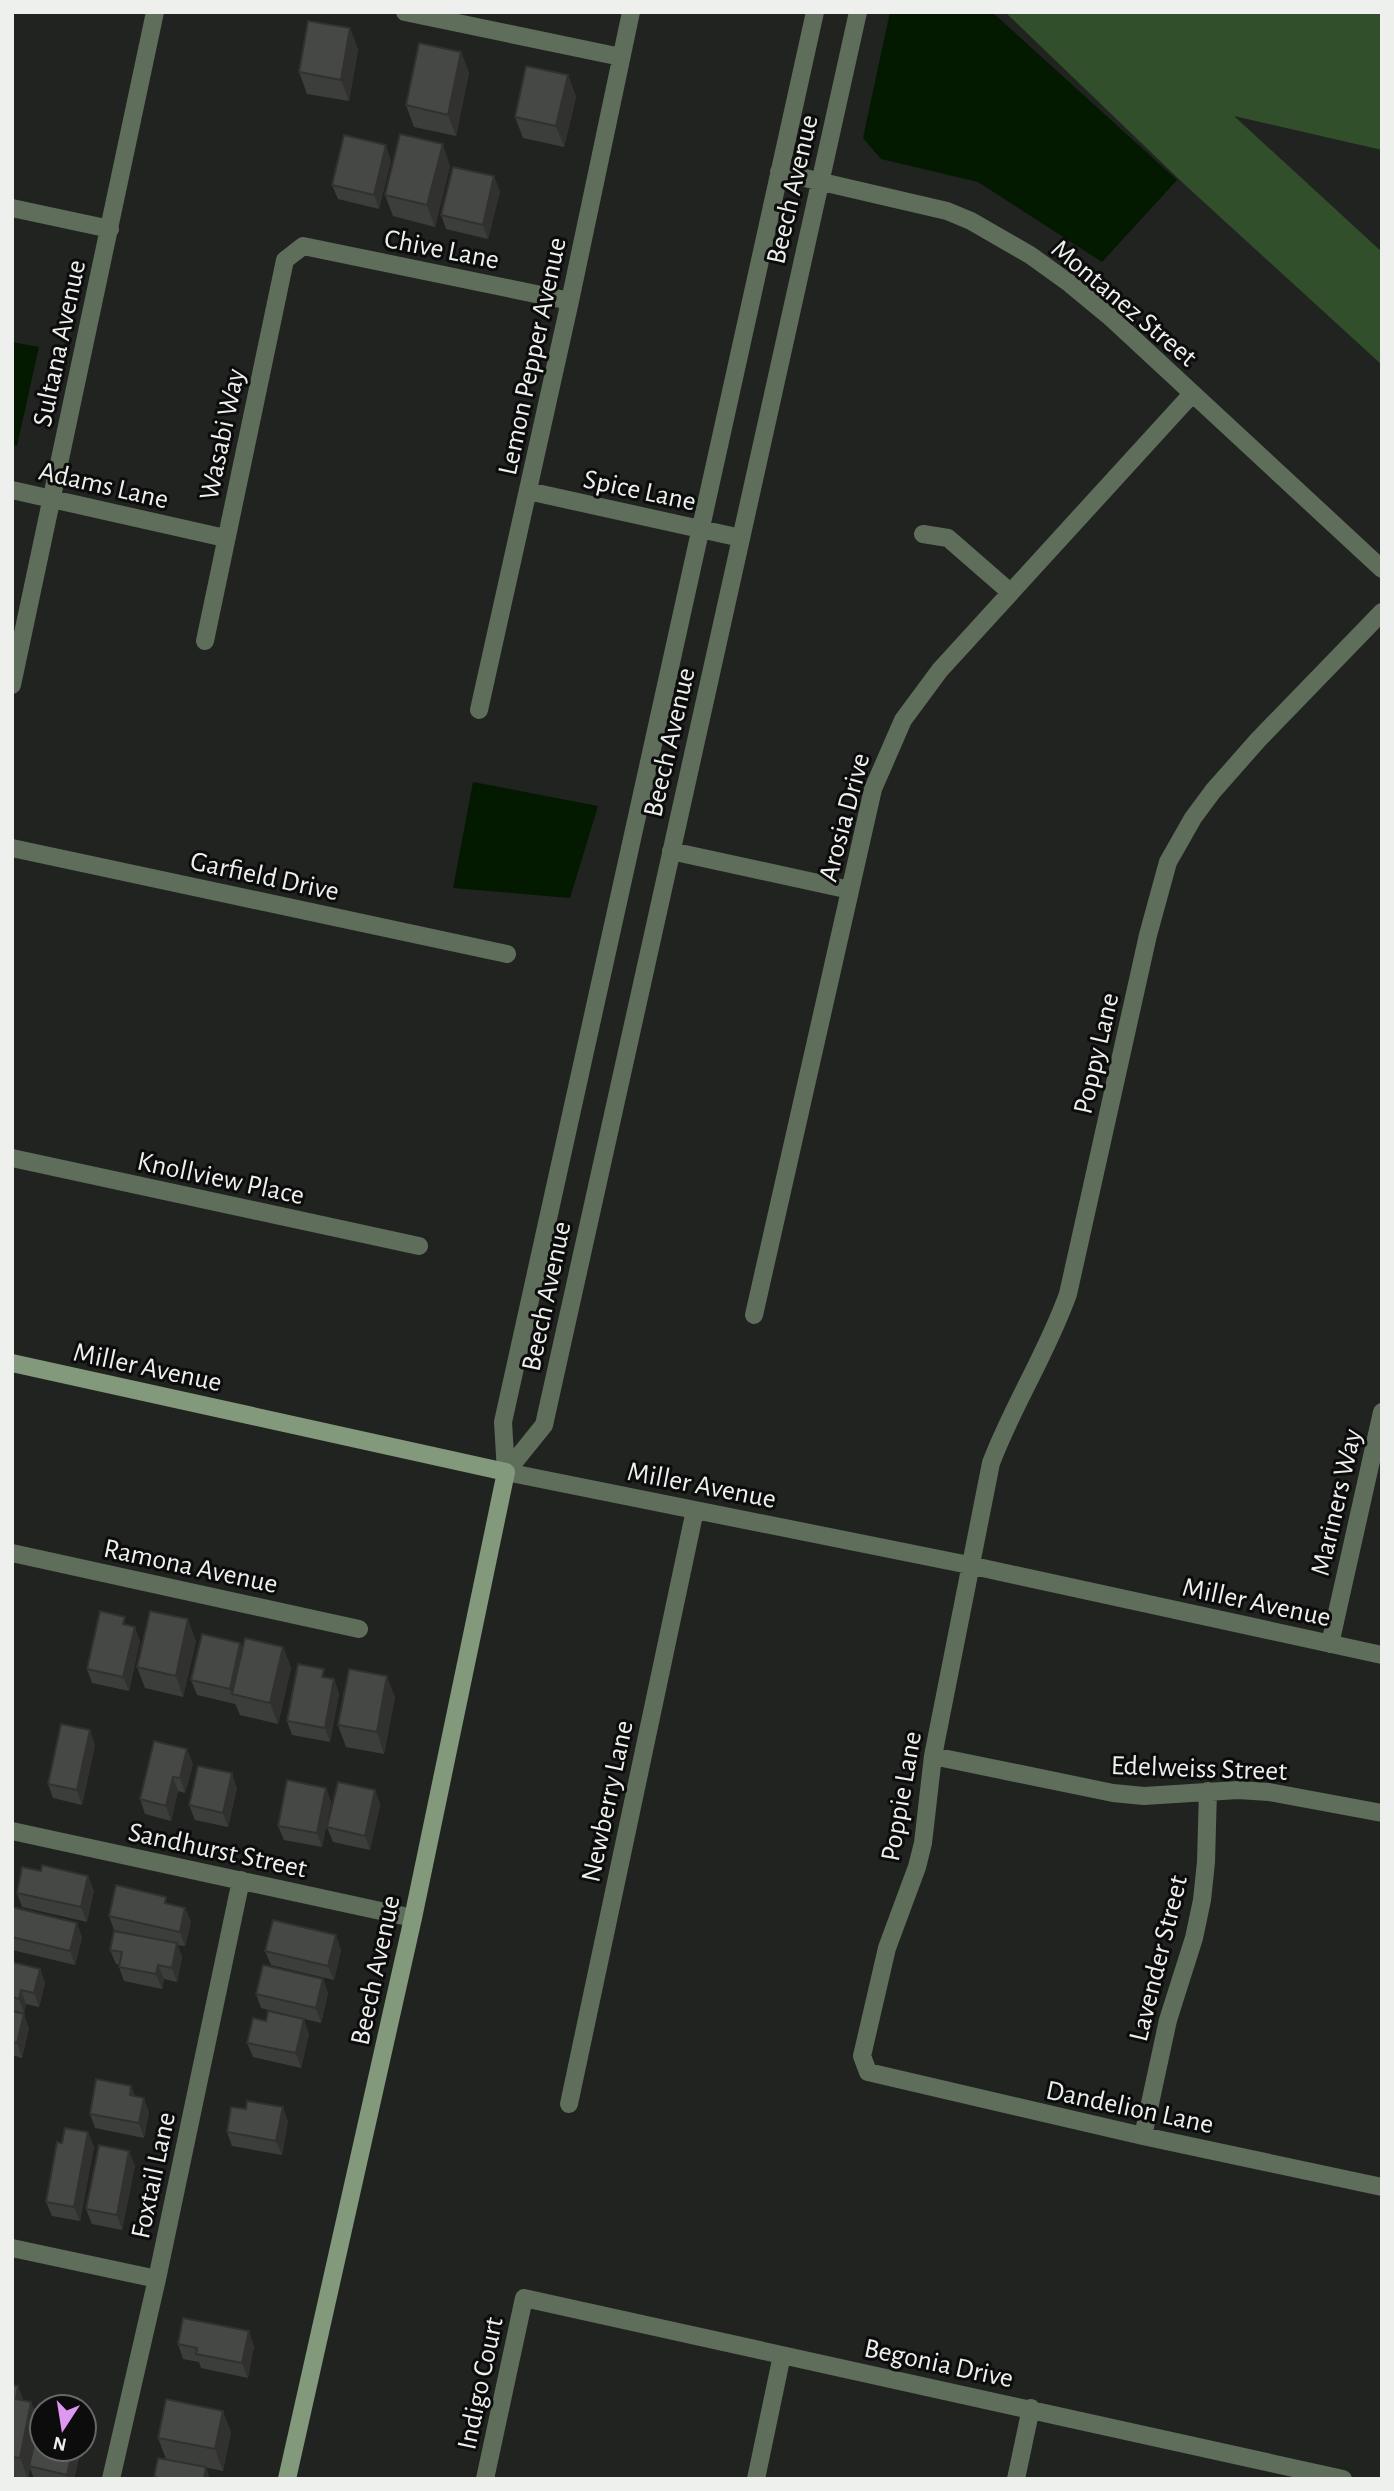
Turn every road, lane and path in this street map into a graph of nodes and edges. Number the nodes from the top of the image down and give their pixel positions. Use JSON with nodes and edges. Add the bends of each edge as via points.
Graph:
{"nodes":[{"id":1,"x":155,"y":12,"type":"edge"},
{"id":2,"x":405,"y":12,"type":"edge"},
{"id":3,"x":631,"y":12,"type":"edge"},
{"id":4,"x":815,"y":12,"type":"edge"},
{"id":5,"x":858,"y":12,"type":"edge"},
{"id":6,"x":621,"y":57,"type":"junction"},
{"id":7,"x":779,"y":172,"type":"junction"},
{"id":8,"x":820,"y":181,"type":"junction"},
{"id":9,"x":12,"y":208,"type":"edge"},
{"id":10,"x":110,"y":229,"type":"junction"},
{"id":11,"x":303,"y":246,"type":"joint"},
{"id":12,"x":570,"y":301,"type":"junction"},
{"id":13,"x":1192,"y":394,"type":"junction"},
{"id":14,"x":12,"y":490,"type":"edge"},
{"id":15,"x":528,"y":491,"type":"junction"},
{"id":16,"x":52,"y":498,"type":"junction"},
{"id":17,"x":701,"y":529,"type":"junction"},
{"id":18,"x":923,"y":534,"type":"dead end"},
{"id":19,"x":225,"y":538,"type":"junction"},
{"id":20,"x":740,"y":538,"type":"junction"},
{"id":21,"x":1382,"y":569,"type":"edge"},
{"id":22,"x":1010,"y":592,"type":"junction"},
{"id":23,"x":1382,"y":612,"type":"edge"},
{"id":24,"x":205,"y":641,"type":"dead end"},
{"id":25,"x":12,"y":685,"type":"edge"},
{"id":26,"x":479,"y":710,"type":"dead end"},
{"id":27,"x":12,"y":848,"type":"edge"},
{"id":28,"x":671,"y":851,"type":"junction"},
{"id":29,"x":850,"y":890,"type":"junction"},
{"id":30,"x":507,"y":954,"type":"dead end"},
{"id":31,"x":12,"y":1158,"type":"edge"},
{"id":32,"x":419,"y":1246,"type":"dead end"},
{"id":33,"x":754,"y":1315,"type":"dead end"},
{"id":34,"x":12,"y":1363,"type":"edge"},
{"id":35,"x":1382,"y":1412,"type":"edge"},
{"id":36,"x":506,"y":1472,"type":"junction"},
{"id":37,"x":695,"y":1510,"type":"junction"},
{"id":38,"x":12,"y":1553,"type":"edge"},
{"id":39,"x":970,"y":1565,"type":"junction"},
{"id":40,"x":359,"y":1629,"type":"dead end"},
{"id":41,"x":1330,"y":1644,"type":"junction"},
{"id":42,"x":1382,"y":1655,"type":"edge"},
{"id":43,"x":933,"y":1756,"type":"junction"},
{"id":44,"x":1208,"y":1791,"type":"junction"},
{"id":45,"x":1382,"y":1813,"type":"edge"},
{"id":46,"x":12,"y":1831,"type":"edge"},
{"id":47,"x":241,"y":1881,"type":"junction"},
{"id":48,"x":412,"y":1918,"type":"junction"},
{"id":49,"x":868,"y":2072,"type":"joint"},
{"id":50,"x":569,"y":2104,"type":"dead end"},
{"id":51,"x":1143,"y":2136,"type":"junction"},
{"id":52,"x":1382,"y":2187,"type":"edge"},
{"id":53,"x":12,"y":2248,"type":"edge"},
{"id":54,"x":157,"y":2279,"type":"junction"},
{"id":55,"x":524,"y":2298,"type":"joint"},
{"id":56,"x":782,"y":2355,"type":"junction"},
{"id":57,"x":1031,"y":2408,"type":"junction"},
{"id":58,"x":1275,"y":2472,"type":"edge"},
{"id":59,"x":111,"y":2479,"type":"edge"},
{"id":60,"x":287,"y":2479,"type":"edge"},
{"id":61,"x":485,"y":2479,"type":"edge"},
{"id":62,"x":756,"y":2479,"type":"edge"},
{"id":63,"x":1016,"y":2479,"type":"edge"},
{"id":64,"x":1343,"y":2479,"type":"edge"}],
"edges":[{"from":1,"to":10,"type":"street","name":"Sultana Avenue"},
{"from":2,"to":6,"type":"street"},
{"from":3,"to":6,"type":"street","name":"Lemon Pepper Avenue"},
{"from":4,"to":7,"type":"street","name":"Beech Avenue"},
{"from":5,"to":8,"type":"street","name":"Beech Avenue"},
{"from":6,"to":12,"type":"street","name":"Lemon Pepper Avenue"},
{"from":7,"to":8,"type":"street","name":"Montanez Street"},
{"from":7,"to":17,"type":"street","name":"Beech Avenue"},
{"from":8,"to":13,"type":"street","name":"Montanez Street","via":[[947,211],[994,232],[1069,283]]},
{"from":8,"to":20,"type":"street","name":"Beech Avenue"},
{"from":9,"to":10,"type":"street"},
{"from":10,"to":16,"type":"street","name":"Sultana Avenue"},
{"from":11,"to":12,"type":"street","name":"Chive Lane"},
{"from":11,"to":19,"type":"street","name":"Wasabi Way","via":[[285,260]]},
{"from":12,"to":15,"type":"street","name":"Lemon Pepper Avenue"},
{"from":13,"to":21,"type":"street","name":"Montanez Street"},
{"from":13,"to":22,"type":"street","name":"Arosia Drive"},
{"from":14,"to":16,"type":"street","name":"Adams Lane"},
{"from":15,"to":17,"type":"street","name":"Spice Lane"},
{"from":15,"to":26,"type":"street","name":"Lemon Pepper Avenue"},
{"from":16,"to":19,"type":"street","name":"Adams Lane"},
{"from":16,"to":25,"type":"street","name":"Sultana Avenue"},
{"from":17,"to":20,"type":"street","name":"Spice Lane"},
{"from":17,"to":36,"type":"street","name":"Beech Avenue","via":[[503,1422]]},
{"from":18,"to":22,"type":"street","via":[[948,538]]},
{"from":19,"to":24,"type":"street","name":"Wasabi Way"},
{"from":20,"to":28,"type":"street","name":"Beech Avenue"},
{"from":22,"to":29,"type":"street","name":"Arosia Drive","via":[[940,670],[903,720],[873,789]]},
{"from":23,"to":39,"type":"street","name":"Poppy Lane","via":[[1213,791],[1168,862],[1068,1294],[991,1463]]},
{"from":27,"to":30,"type":"street","name":"Garfield Drive"},
{"from":28,"to":29,"type":"street"},
{"from":28,"to":36,"type":"street","name":"Beech Avenue","via":[[544,1425]]},
{"from":29,"to":33,"type":"street","name":"Arosia Drive"},
{"from":31,"to":32,"type":"street","name":"Knollview Place"},
{"from":34,"to":36,"type":"street","name":"Miller Avenue"},
{"from":35,"to":41,"type":"street","name":"Mariners Way"},
{"from":36,"to":37,"type":"street","name":"Miller Avenue"},
{"from":36,"to":48,"type":"street","name":"Beech Avenue"},
{"from":37,"to":39,"type":"street","name":"Miller Avenue"},
{"from":37,"to":50,"type":"street","name":"Newberry Lane"},
{"from":38,"to":40,"type":"street","name":"Ramona Avenue"},
{"from":39,"to":41,"type":"street","name":"Miller Avenue"},
{"from":39,"to":43,"type":"street","name":"Poppie Lane"},
{"from":41,"to":42,"type":"street","name":"Miller Avenue"},
{"from":43,"to":44,"type":"street","name":"Edelweiss Street","via":[[1114,1793],[1144,1796]]},
{"from":43,"to":49,"type":"street","name":"Poppie Lane","via":[[923,1843],[887,1948],[865,2033],[862,2056]]},
{"from":44,"to":45,"type":"street","name":"Edelweiss Street","via":[[1269,1792]]},
{"from":44,"to":51,"type":"street","name":"Lavender Street","via":[[1202,1900],[1168,2020]]},
{"from":46,"to":47,"type":"street","name":"Sandhurst Street"},
{"from":47,"to":48,"type":"street","name":"Sandhurst Street"},
{"from":47,"to":54,"type":"street","name":"Foxtail Lane"},
{"from":48,"to":60,"type":"street","name":"Beech Avenue"},
{"from":49,"to":51,"type":"street","name":"Dandelion Lane"},
{"from":51,"to":52,"type":"street","name":"Dandelion Lane"},
{"from":53,"to":54,"type":"street"},
{"from":54,"to":59,"type":"street","name":"Foxtail Lane"},
{"from":55,"to":56,"type":"street","name":"Begonia Drive"},
{"from":55,"to":61,"type":"street","name":"Indigo Court"},
{"from":56,"to":57,"type":"street","name":"Begonia Drive"},
{"from":56,"to":62,"type":"street"},
{"from":57,"to":58,"type":"street","name":"Begonia Drive"},
{"from":57,"to":63,"type":"street"},
{"from":58,"to":64,"type":"street","name":"Begonia Drive"}]}
